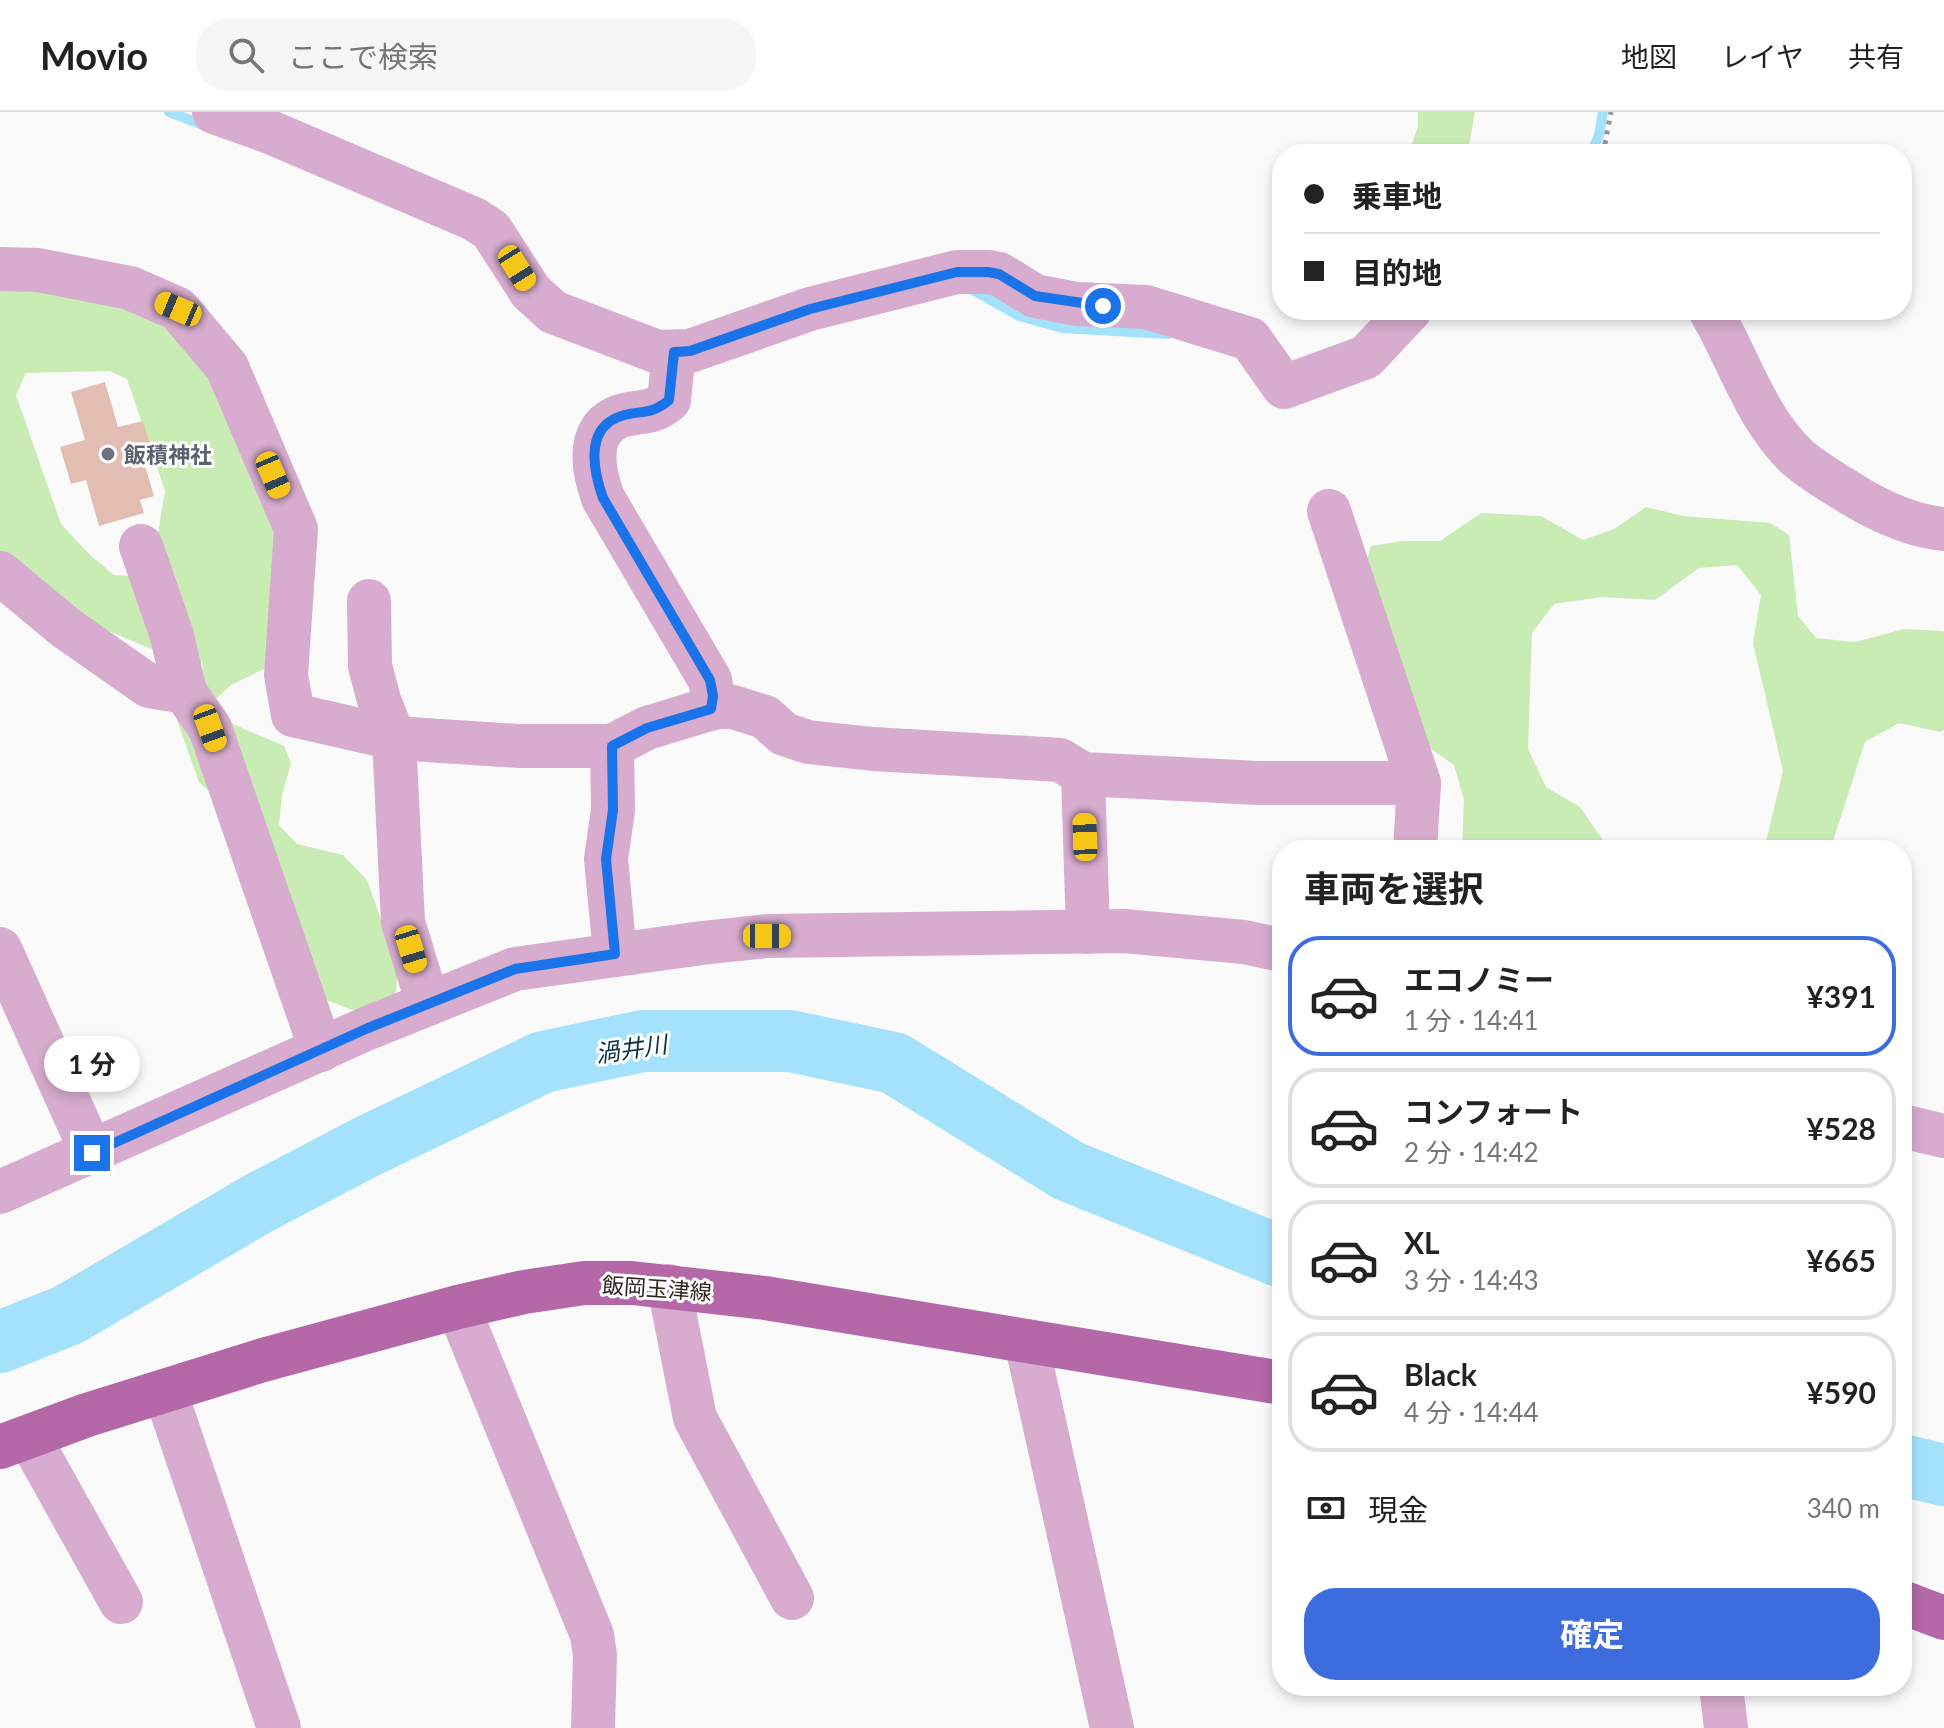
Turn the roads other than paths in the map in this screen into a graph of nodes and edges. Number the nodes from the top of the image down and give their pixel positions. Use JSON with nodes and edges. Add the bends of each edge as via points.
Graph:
{"nodes":[{"id":1,"x":214,"y":112,"type":"edge"},
{"id":2,"x":0,"y":269,"type":"edge"},
{"id":3,"x":1401,"y":320,"type":"edge"},
{"id":4,"x":1715,"y":320,"type":"edge"},
{"id":5,"x":674,"y":352,"type":"junction"},
{"id":6,"x":1329,"y":511,"type":"dead end"},
{"id":7,"x":1944,"y":529,"type":"edge"},
{"id":8,"x":141,"y":546,"type":"dead end"},
{"id":9,"x":0,"y":573,"type":"edge"},
{"id":10,"x":369,"y":601,"type":"dead end"},
{"id":11,"x":185,"y":692,"type":"junction"},
{"id":12,"x":711,"y":709,"type":"junction"},
{"id":13,"x":394,"y":738,"type":"junction"},
{"id":14,"x":612,"y":746,"type":"junction"},
{"id":15,"x":1083,"y":774,"type":"junction"},
{"id":16,"x":1419,"y":783,"type":"junction"},
{"id":17,"x":1416,"y":840,"type":"edge"},
{"id":18,"x":1088,"y":932,"type":"junction"},
{"id":19,"x":1272,"y":948,"type":"edge"},
{"id":20,"x":0,"y":949,"type":"edge"},
{"id":21,"x":615,"y":954,"type":"junction"},
{"id":22,"x":1272,"y":971,"type":"edge"},
{"id":23,"x":428,"y":1004,"type":"junction"},
{"id":24,"x":321,"y":1050,"type":"junction"},
{"id":25,"x":1912,"y":1128,"type":"edge"},
{"id":26,"x":1944,"y":1136,"type":"edge"},
{"id":27,"x":92,"y":1153,"type":"junction"},
{"id":28,"x":0,"y":1192,"type":"edge"},
{"id":29,"x":0,"y":1218,"type":"edge"},
{"id":30,"x":669,"y":1286,"type":"junction"},
{"id":31,"x":458,"y":1307,"type":"junction"},
{"id":32,"x":1026,"y":1341,"type":"junction"},
{"id":33,"x":1272,"y":1381,"type":"edge"},
{"id":34,"x":165,"y":1391,"type":"junction"},
{"id":35,"x":14,"y":1442,"type":"edge"},
{"id":36,"x":792,"y":1598,"type":"dead end"},
{"id":37,"x":121,"y":1602,"type":"dead end"},
{"id":38,"x":1912,"y":1606,"type":"edge"},
{"id":39,"x":1944,"y":1618,"type":"edge"},
{"id":40,"x":1722,"y":1696,"type":"edge"},
{"id":41,"x":279,"y":1728,"type":"edge"},
{"id":42,"x":593,"y":1728,"type":"edge"},
{"id":43,"x":1112,"y":1728,"type":"edge"},
{"id":44,"x":1726,"y":1728,"type":"edge"}],
"edges":[{"from":1,"to":5,"type":"street","via":[[474,219],[491,230],[531,292],[553,312],[658,352]]},
{"from":2,"to":13,"type":"street","via":[[38,270],[130,288],[178,309],[227,367],[296,529],[286,675],[293,715]]},
{"from":3,"to":5,"type":"street","via":[[1366,357],[1284,387],[1250,339],[1146,307],[1077,304],[1035,296],[999,274],[957,272],[810,309]]},
{"from":4,"to":7,"type":"street","via":[[1775,432],[1797,457],[1892,516]]},
{"from":5,"to":12,"type":"street","via":[[669,400],[659,409],[616,418],[602,429],[594,452],[595,475],[603,498],[710,680]]},
{"from":6,"to":16,"type":"street"},
{"from":8,"to":11,"type":"street"},
{"from":9,"to":11,"type":"street","via":[[149,686]]},
{"from":10,"to":13,"type":"street","via":[[370,666]]},
{"from":11,"to":24,"type":"street","via":[[210,728]]},
{"from":12,"to":14,"type":"street","via":[[647,728]]},
{"from":12,"to":15,"type":"street","via":[[733,707],[765,717],[784,734],[808,742],[1060,760]]},
{"from":13,"to":14,"type":"street"},
{"from":13,"to":23,"type":"street","via":[[403,922]]},
{"from":14,"to":21,"type":"street","via":[[613,810],[606,859]]},
{"from":15,"to":16,"type":"street","via":[[1258,783]]},
{"from":15,"to":18,"type":"street"},
{"from":16,"to":17,"type":"street"},
{"from":18,"to":19,"type":"street","via":[[1124,931]]},
{"from":18,"to":21,"type":"street","via":[[767,936]]},
{"from":20,"to":27,"type":"street"},
{"from":21,"to":23,"type":"street","via":[[515,969]]},
{"from":22,"to":29,"type":"street","via":[[1134,957],[754,968],[493,1000]]},
{"from":23,"to":24,"type":"street"},
{"from":24,"to":27,"type":"street"},
{"from":25,"to":26,"type":"street"},
{"from":27,"to":28,"type":"street"},
{"from":30,"to":31,"type":"main road","name":"飯岡玉津線","via":[[584,1283]]},
{"from":30,"to":32,"type":"main road","name":"飯岡玉津線"},
{"from":30,"to":36,"type":"street","via":[[695,1418]]},
{"from":31,"to":34,"type":"main road","name":"飯岡玉津線"},
{"from":31,"to":42,"type":"street","via":[[592,1635]]},
{"from":32,"to":33,"type":"main road","name":"飯岡玉津線"},
{"from":32,"to":43,"type":"street"},
{"from":34,"to":35,"type":"main road","name":"飯岡玉津線"},
{"from":34,"to":41,"type":"street"},
{"from":35,"to":37,"type":"street"},
{"from":38,"to":39,"type":"main road"},
{"from":40,"to":44,"type":"street"}]}
